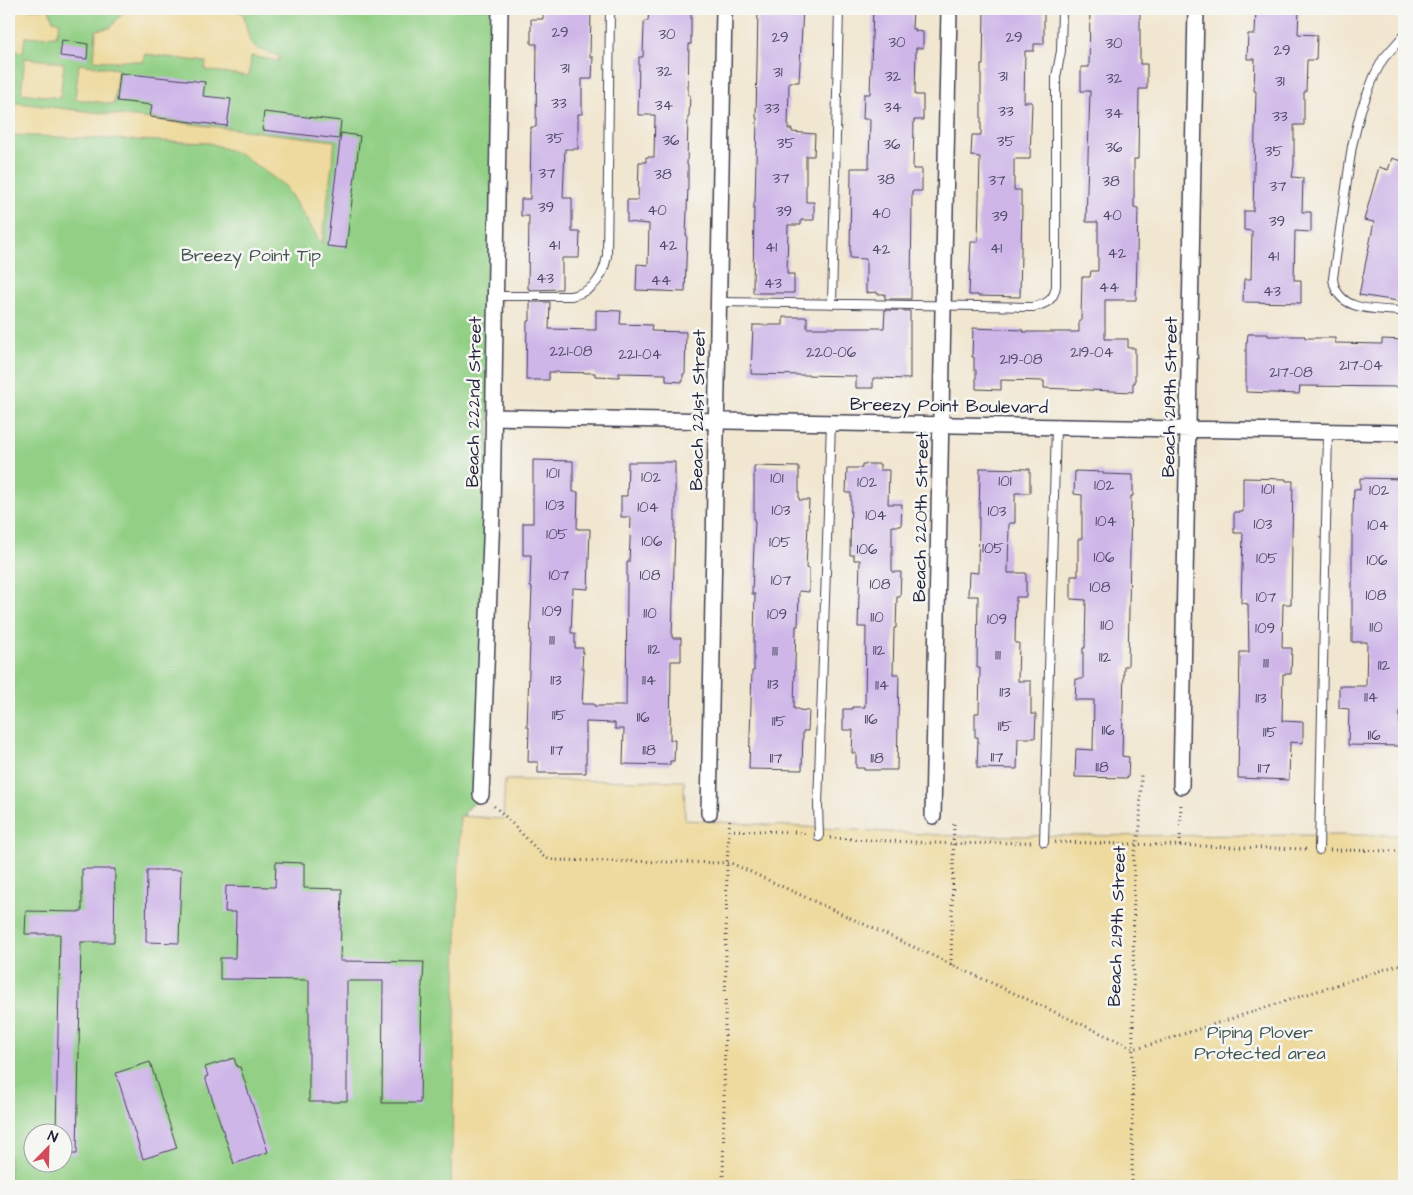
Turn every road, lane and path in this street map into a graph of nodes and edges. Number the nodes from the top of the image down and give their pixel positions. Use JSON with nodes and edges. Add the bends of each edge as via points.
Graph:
{"nodes":[{"id":1,"x":500,"y":9,"type":"edge"},
{"id":2,"x":610,"y":9,"type":"edge"},
{"id":3,"x":724,"y":9,"type":"edge"},
{"id":4,"x":838,"y":9,"type":"edge"},
{"id":5,"x":949,"y":9,"type":"edge"},
{"id":6,"x":1062,"y":9,"type":"edge"},
{"id":7,"x":1196,"y":9,"type":"edge"},
{"id":8,"x":1404,"y":35,"type":"edge"},
{"id":9,"x":495,"y":296,"type":"junction"},
{"id":10,"x":719,"y":302,"type":"junction"},
{"id":11,"x":832,"y":304,"type":"junction"},
{"id":12,"x":944,"y":306,"type":"junction"},
{"id":13,"x":1404,"y":311,"type":"edge"},
{"id":14,"x":493,"y":417,"type":"junction"},
{"id":15,"x":717,"y":421,"type":"junction"},
{"id":16,"x":831,"y":423,"type":"junction"},
{"id":17,"x":942,"y":425,"type":"junction"},
{"id":18,"x":1056,"y":427,"type":"junction"},
{"id":19,"x":1188,"y":430,"type":"junction"},
{"id":20,"x":1328,"y":432,"type":"junction"},
{"id":21,"x":1404,"y":433,"type":"edge"},
{"id":22,"x":1141,"y":774,"type":"dead end"},
{"id":23,"x":1182,"y":786,"type":"joint"},
{"id":24,"x":481,"y":795,"type":"dead end"},
{"id":25,"x":709,"y":812,"type":"dead end"},
{"id":26,"x":504,"y":814,"type":"dead end"},
{"id":27,"x":933,"y":816,"type":"dead end"},
{"id":28,"x":730,"y":818,"type":"dead end"},
{"id":29,"x":954,"y":820,"type":"dead end"},
{"id":30,"x":730,"y":830,"type":"junction"},
{"id":31,"x":819,"y":837,"type":"junction"},
{"id":32,"x":1044,"y":842,"type":"junction"},
{"id":33,"x":954,"y":844,"type":"junction"},
{"id":34,"x":1137,"y":844,"type":"junction"},
{"id":35,"x":1180,"y":846,"type":"junction"},
{"id":36,"x":1319,"y":850,"type":"junction"},
{"id":37,"x":1404,"y":851,"type":"edge"},
{"id":38,"x":727,"y":862,"type":"junction"},
{"id":39,"x":1404,"y":963,"type":"edge"},
{"id":40,"x":951,"y":965,"type":"junction"},
{"id":41,"x":1133,"y":1048,"type":"junction"},
{"id":42,"x":723,"y":1186,"type":"edge"},
{"id":43,"x":1132,"y":1186,"type":"edge"}],
"edges":[{"from":1,"to":9,"type":"street","name":"Beach 222nd Street"},
{"from":2,"to":9,"type":"lane","via":[[607,256],[602,274],[590,289],[576,295]]},
{"from":3,"to":10,"type":"street","name":"Beach 221st Street"},
{"from":4,"to":11,"type":"lane"},
{"from":5,"to":12,"type":"street","name":"Beach 220th Street"},
{"from":6,"to":12,"type":"lane","via":[[1061,51],[1056,77],[1055,293],[1051,300],[1033,307]]},
{"from":7,"to":19,"type":"street","name":"Beach 219th Street"},
{"from":8,"to":13,"type":"lane","via":[[1383,60],[1361,110],[1352,146],[1334,278],[1338,295],[1352,305]]},
{"from":9,"to":14,"type":"street","name":"Beach 222nd Street"},
{"from":10,"to":11,"type":"lane"},
{"from":10,"to":15,"type":"street","name":"Beach 221st Street"},
{"from":11,"to":12,"type":"lane"},
{"from":12,"to":17,"type":"street","name":"Beach 220th Street"},
{"from":14,"to":15,"type":"street","name":"Breezy Point Boulevard"},
{"from":14,"to":24,"type":"street","name":"Beach 222nd Street"},
{"from":15,"to":16,"type":"street","name":"Breezy Point Boulevard"},
{"from":15,"to":25,"type":"street","name":"Beach 221st Street"},
{"from":16,"to":17,"type":"street","name":"Breezy Point Boulevard"},
{"from":16,"to":31,"type":"lane"},
{"from":17,"to":18,"type":"street","name":"Breezy Point Boulevard"},
{"from":17,"to":27,"type":"street","name":"Beach 220th Street"},
{"from":18,"to":19,"type":"street","name":"Breezy Point Boulevard"},
{"from":18,"to":32,"type":"lane"},
{"from":19,"to":20,"type":"street","name":"Breezy Point Boulevard"},
{"from":19,"to":23,"type":"street","name":"Beach 219th Street"},
{"from":20,"to":21,"type":"street","name":"Breezy Point Boulevard"},
{"from":20,"to":36,"type":"lane"},
{"from":22,"to":34,"type":"path","name":"Beach 219th Street"},
{"from":23,"to":35,"type":"path"},
{"from":26,"to":38,"type":"path","via":[[550,860]]},
{"from":28,"to":30,"type":"path"},
{"from":29,"to":33,"type":"path"},
{"from":30,"to":31,"type":"path","via":[[796,832]]},
{"from":30,"to":38,"type":"path"},
{"from":31,"to":33,"type":"path"},
{"from":32,"to":33,"type":"path"},
{"from":32,"to":34,"type":"path"},
{"from":33,"to":40,"type":"path"},
{"from":34,"to":35,"type":"path"},
{"from":34,"to":41,"type":"path","name":"Beach 219th Street","via":[[1134,857]]},
{"from":35,"to":36,"type":"path"},
{"from":36,"to":37,"type":"path"},
{"from":38,"to":40,"type":"path"},
{"from":38,"to":42,"type":"path"},
{"from":39,"to":41,"type":"path"},
{"from":40,"to":41,"type":"path"},
{"from":41,"to":43,"type":"path","name":"Beach 219th Street"}]}
